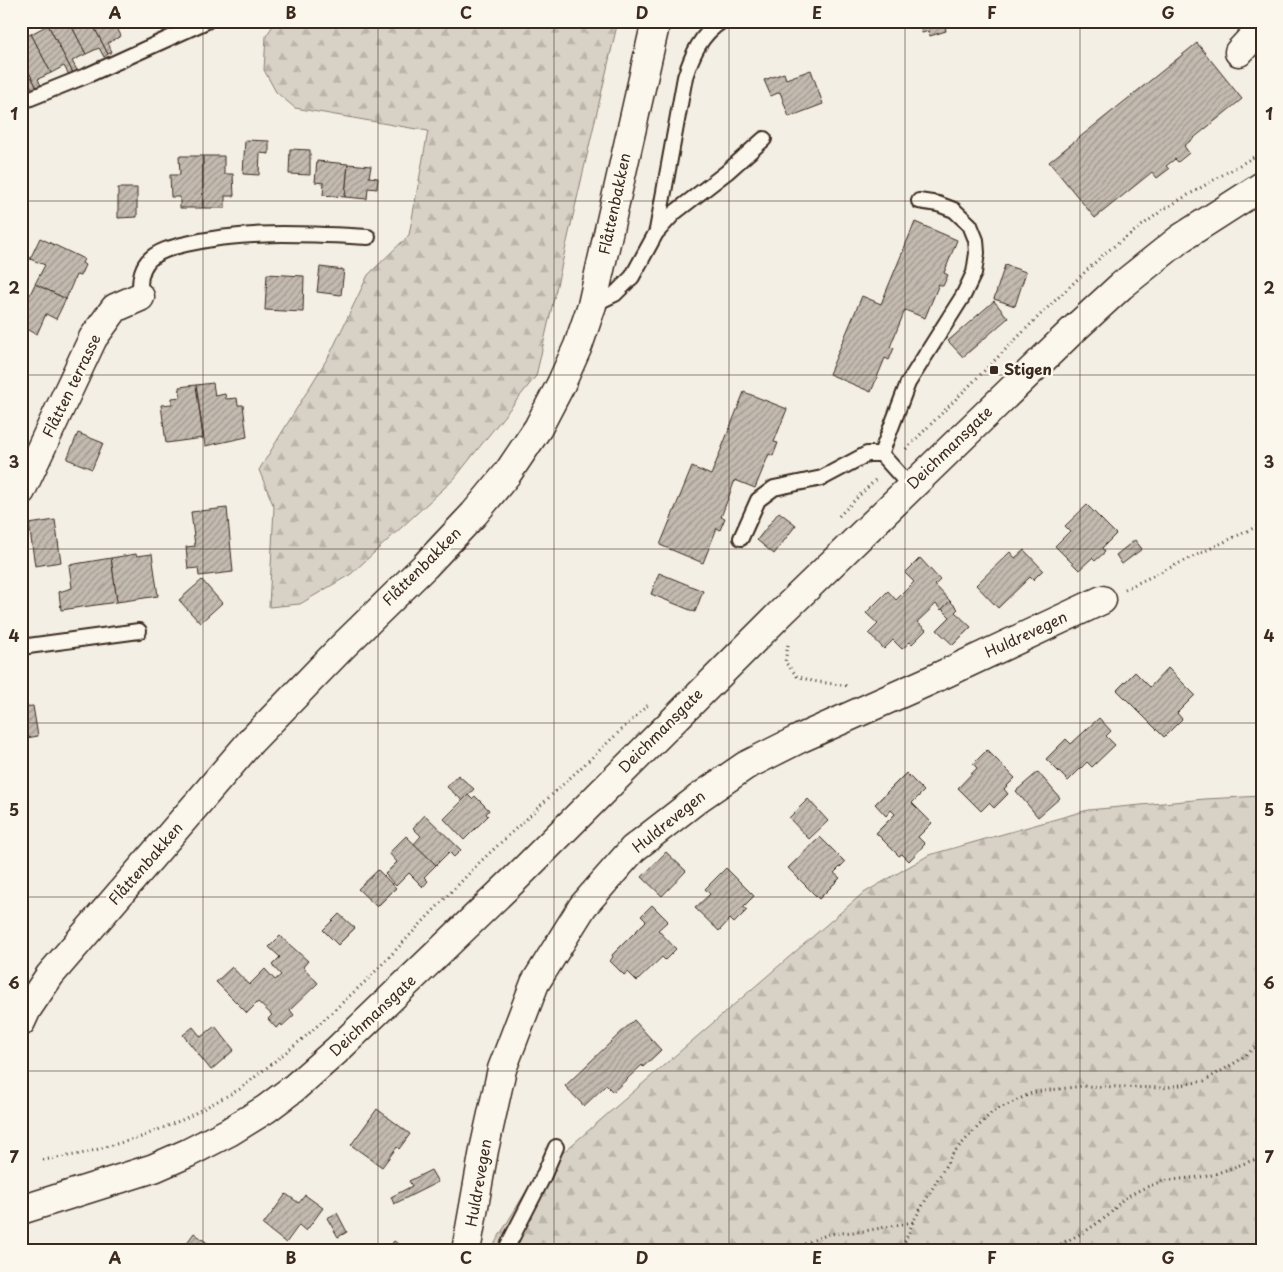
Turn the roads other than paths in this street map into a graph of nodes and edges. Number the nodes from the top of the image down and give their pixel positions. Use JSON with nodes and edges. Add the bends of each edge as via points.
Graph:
{"nodes":[{"id":1,"x":207,"y":21,"type":"edge"},
{"id":2,"x":656,"y":21,"type":"edge"},
{"id":3,"x":722,"y":21,"type":"edge"},
{"id":4,"x":1262,"y":27,"type":"edge"},
{"id":5,"x":1239,"y":52,"type":"dead end"},
{"id":6,"x":21,"y":102,"type":"edge"},
{"id":7,"x":764,"y":139,"type":"dead end"},
{"id":8,"x":1262,"y":186,"type":"edge"},
{"id":9,"x":919,"y":200,"type":"dead end"},
{"id":10,"x":656,"y":232,"type":"junction"},
{"id":11,"x":368,"y":238,"type":"dead end"},
{"id":12,"x":140,"y":297,"type":"joint"},
{"id":13,"x":592,"y":305,"type":"junction"},
{"id":14,"x":886,"y":459,"type":"junction"},
{"id":15,"x":910,"y":486,"type":"junction"},
{"id":16,"x":21,"y":491,"type":"edge"},
{"id":17,"x":741,"y":538,"type":"dead end"},
{"id":18,"x":1102,"y":600,"type":"road end"},
{"id":19,"x":139,"y":631,"type":"dead end"},
{"id":20,"x":21,"y":647,"type":"edge"},
{"id":21,"x":21,"y":1022,"type":"edge"},
{"id":22,"x":556,"y":1147,"type":"dead end"},
{"id":23,"x":21,"y":1210,"type":"edge"},
{"id":24,"x":466,"y":1251,"type":"edge"},
{"id":25,"x":505,"y":1251,"type":"edge"}],
"edges":[{"from":1,"to":6,"type":"lane"},
{"from":2,"to":13,"type":"street","name":"Flåttenbakken"},
{"from":3,"to":10,"type":"lane","via":[[706,33],[685,77]]},
{"from":4,"to":5,"type":"street"},
{"from":7,"to":10,"type":"lane","via":[[674,213]]},
{"from":8,"to":15,"type":"street","name":"Deichmansgate","via":[[1181,238],[1121,286]]},
{"from":9,"to":14,"type":"lane","via":[[954,210],[970,225],[977,253],[974,273],[963,296],[908,383]]},
{"from":10,"to":13,"type":"lane","via":[[632,278],[615,294]]},
{"from":11,"to":12,"type":"lane","via":[[253,234],[171,247],[148,261],[140,276]]},
{"from":12,"to":16,"type":"street","name":"Flåtten terrasse","via":[[115,308],[93,338]]},
{"from":13,"to":21,"type":"street","name":"Flåttenbakken","via":[[561,384],[538,428],[507,474],[425,566],[251,741],[50,975]]},
{"from":14,"to":15,"type":"lane"},
{"from":14,"to":17,"type":"lane","via":[[867,454],[822,478],[774,488],[758,500]]},
{"from":15,"to":23,"type":"street","name":"Deichmansgate","via":[[509,884],[294,1088],[236,1128],[188,1153],[144,1171]]},
{"from":18,"to":24,"type":"street","name":"Huldrevegen","via":[[745,766],[700,796],[634,849],[583,906],[536,982],[502,1069]]},
{"from":19,"to":20,"type":"lane"},
{"from":22,"to":25,"type":"lane"}]}
